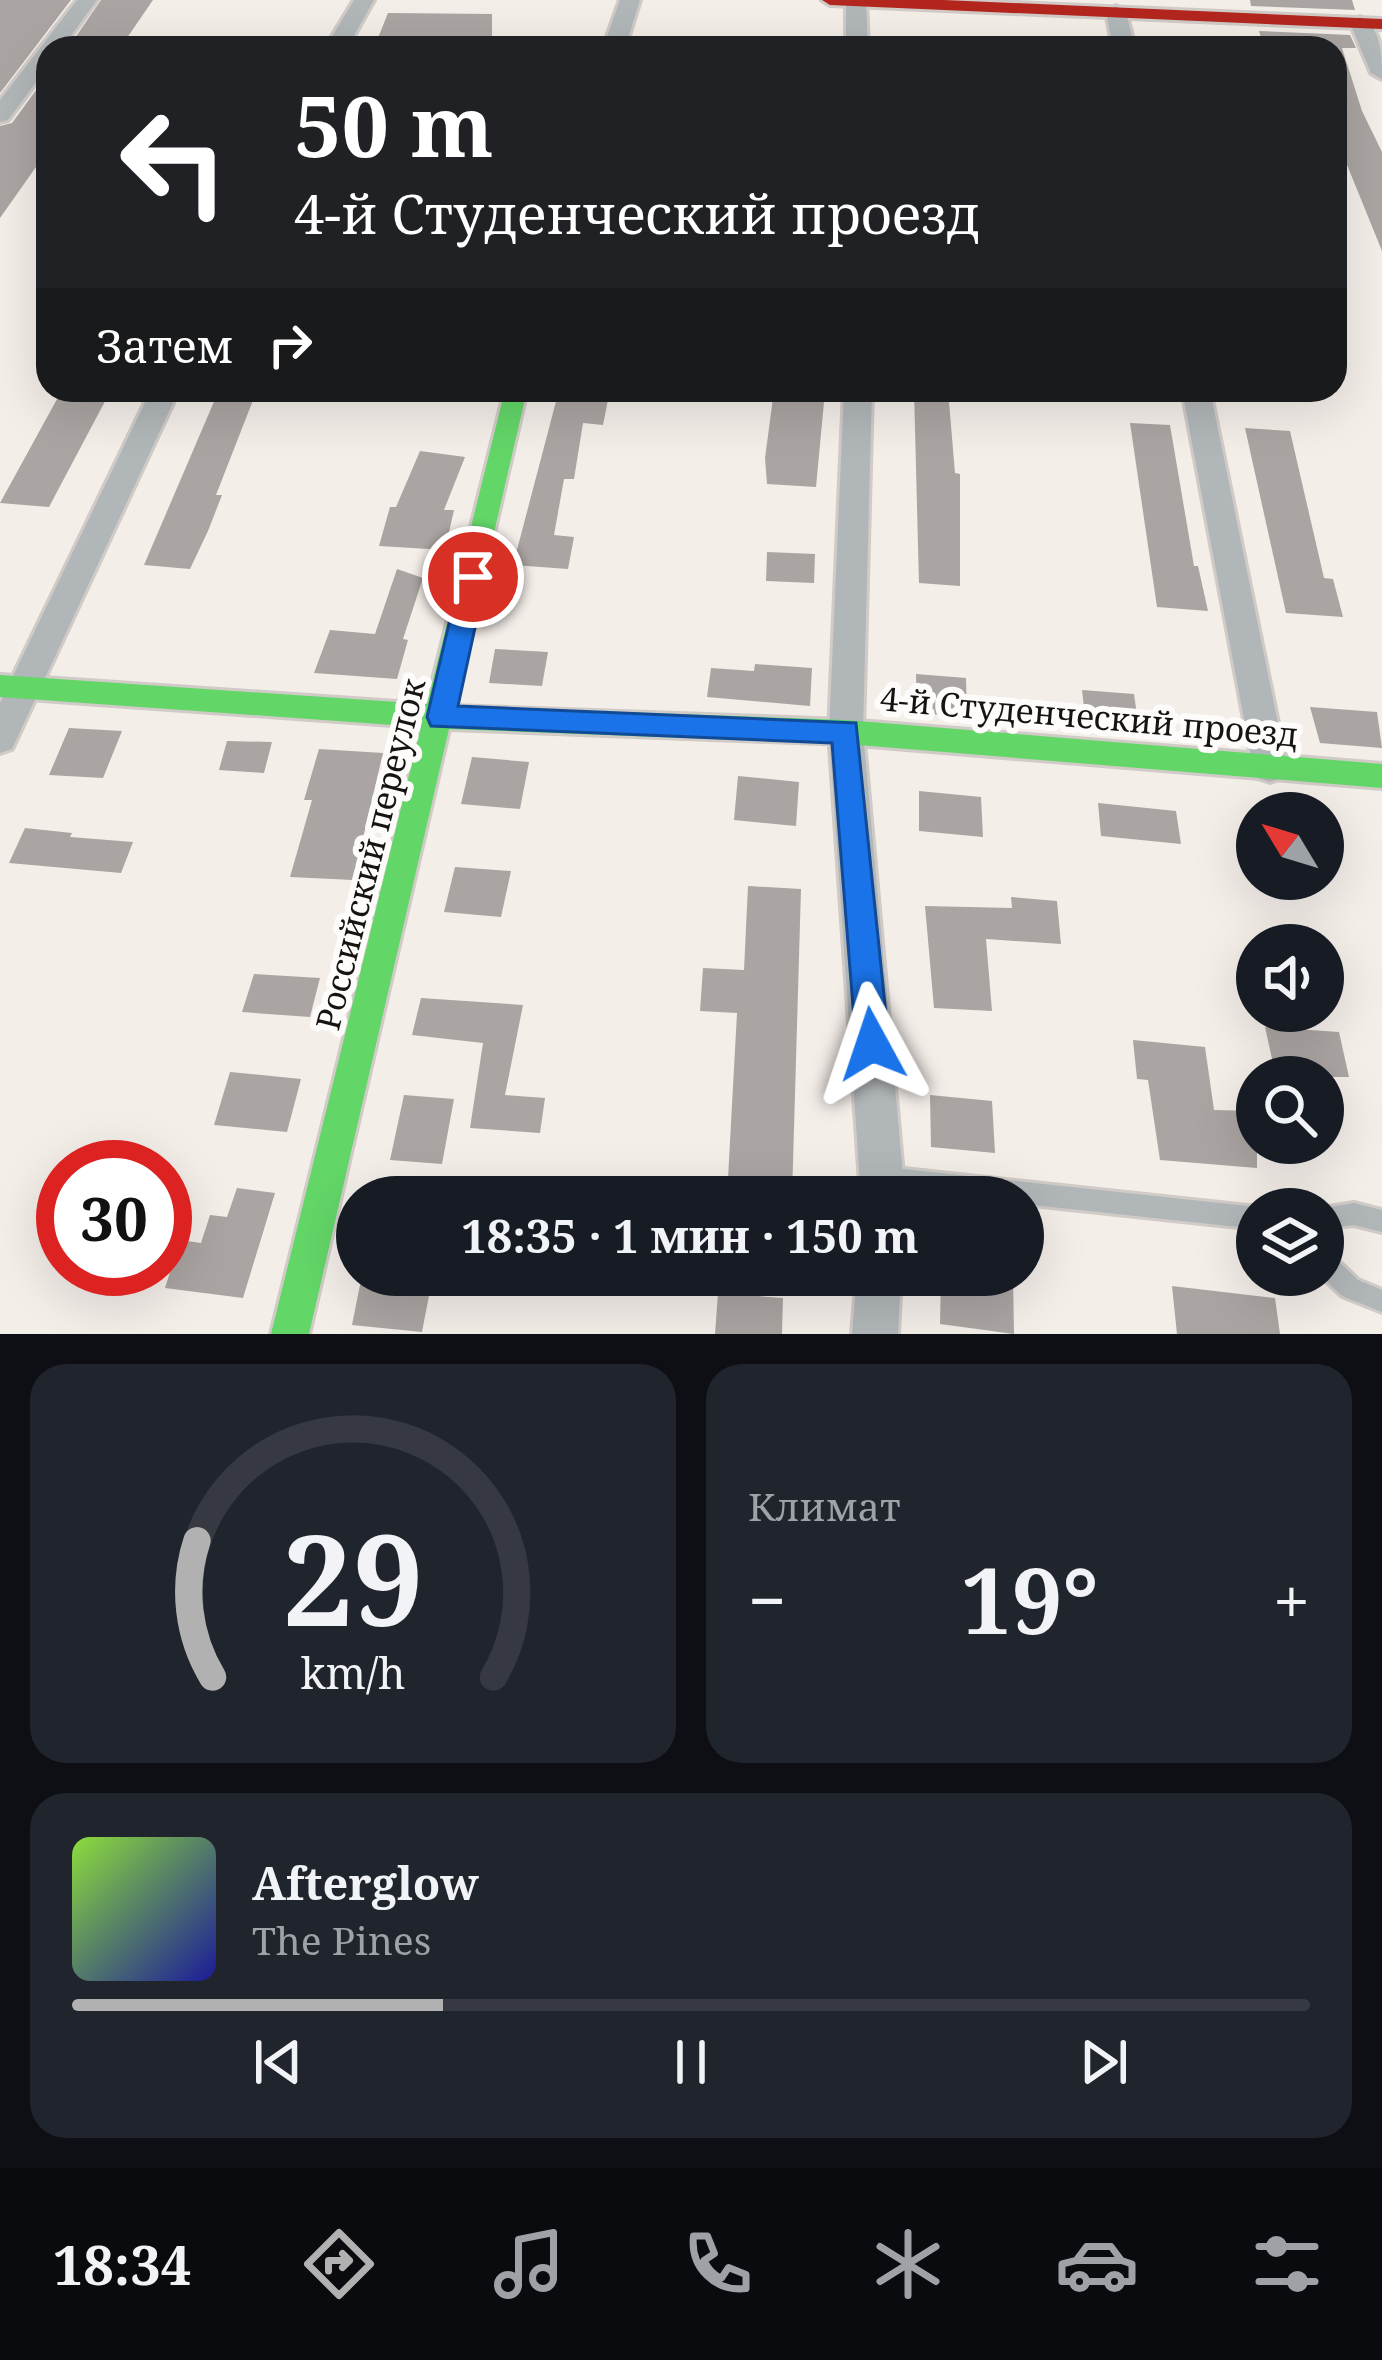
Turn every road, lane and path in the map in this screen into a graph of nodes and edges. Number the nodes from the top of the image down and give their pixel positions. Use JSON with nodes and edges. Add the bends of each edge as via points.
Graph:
{"nodes":[{"id":1,"x":87,"y":0,"type":"edge"},
{"id":2,"x":364,"y":0,"type":"edge"},
{"id":3,"x":630,"y":0,"type":"edge"},
{"id":4,"x":830,"y":0,"type":"edge"},
{"id":5,"x":856,"y":1,"type":"edge"},
{"id":6,"x":1116,"y":12,"type":"junction"},
{"id":7,"x":1371,"y":24,"type":"edge"},
{"id":8,"x":60,"y":36,"type":"edge"},
{"id":9,"x":343,"y":36,"type":"edge"},
{"id":10,"x":618,"y":36,"type":"edge"},
{"id":11,"x":857,"y":36,"type":"edge"},
{"id":12,"x":1121,"y":36,"type":"edge"},
{"id":13,"x":36,"y":67,"type":"edge"},
{"id":14,"x":1382,"y":73,"type":"edge"},
{"id":15,"x":0,"y":115,"type":"edge"},
{"id":16,"x":159,"y":402,"type":"edge"},
{"id":17,"x":513,"y":402,"type":"edge"},
{"id":18,"x":858,"y":402,"type":"edge"},
{"id":19,"x":1198,"y":402,"type":"edge"},
{"id":20,"x":14,"y":686,"type":"edge"},
{"id":21,"x":441,"y":717,"type":"junction"},
{"id":22,"x":846,"y":732,"type":"junction"},
{"id":23,"x":0,"y":739,"type":"edge"},
{"id":24,"x":1270,"y":767,"type":"junction"},
{"id":25,"x":1382,"y":776,"type":"edge"},
{"id":26,"x":882,"y":1176,"type":"edge"},
{"id":27,"x":1044,"y":1200,"type":"edge"},
{"id":28,"x":1344,"y":1215,"type":"edge"},
{"id":29,"x":1236,"y":1216,"type":"edge"},
{"id":30,"x":1382,"y":1221,"type":"edge"},
{"id":31,"x":1344,"y":1282,"type":"edge"},
{"id":32,"x":878,"y":1296,"type":"edge"},
{"id":33,"x":1382,"y":1301,"type":"edge"},
{"id":34,"x":290,"y":1334,"type":"edge"},
{"id":35,"x":875,"y":1334,"type":"edge"}],
"edges":[{"from":1,"to":8,"type":"street"},
{"from":2,"to":9,"type":"street"},
{"from":3,"to":10,"type":"street"},
{"from":4,"to":5,"type":"street"},
{"from":5,"to":6,"type":"street"},
{"from":5,"to":11,"type":"street"},
{"from":6,"to":7,"type":"street"},
{"from":6,"to":12,"type":"street"},
{"from":7,"to":14,"type":"street"},
{"from":13,"to":15,"type":"street"},
{"from":16,"to":20,"type":"street"},
{"from":17,"to":21,"type":"street","name":"Российский переулок"},
{"from":18,"to":22,"type":"street"},
{"from":19,"to":24,"type":"street"},
{"from":20,"to":21,"type":"street","name":"4-й Студенческий проезд"},
{"from":20,"to":23,"type":"street"},
{"from":21,"to":22,"type":"street","name":"4-й Студенческий проезд"},
{"from":21,"to":34,"type":"street","name":"Российский переулок"},
{"from":22,"to":24,"type":"street","name":"4-й Студенческий проезд"},
{"from":22,"to":26,"type":"street"},
{"from":24,"to":25,"type":"street","name":"4-й Студенческий проезд"},
{"from":27,"to":29,"type":"lane"},
{"from":28,"to":30,"type":"lane"},
{"from":31,"to":33,"type":"lane"},
{"from":32,"to":35,"type":"street"}]}
